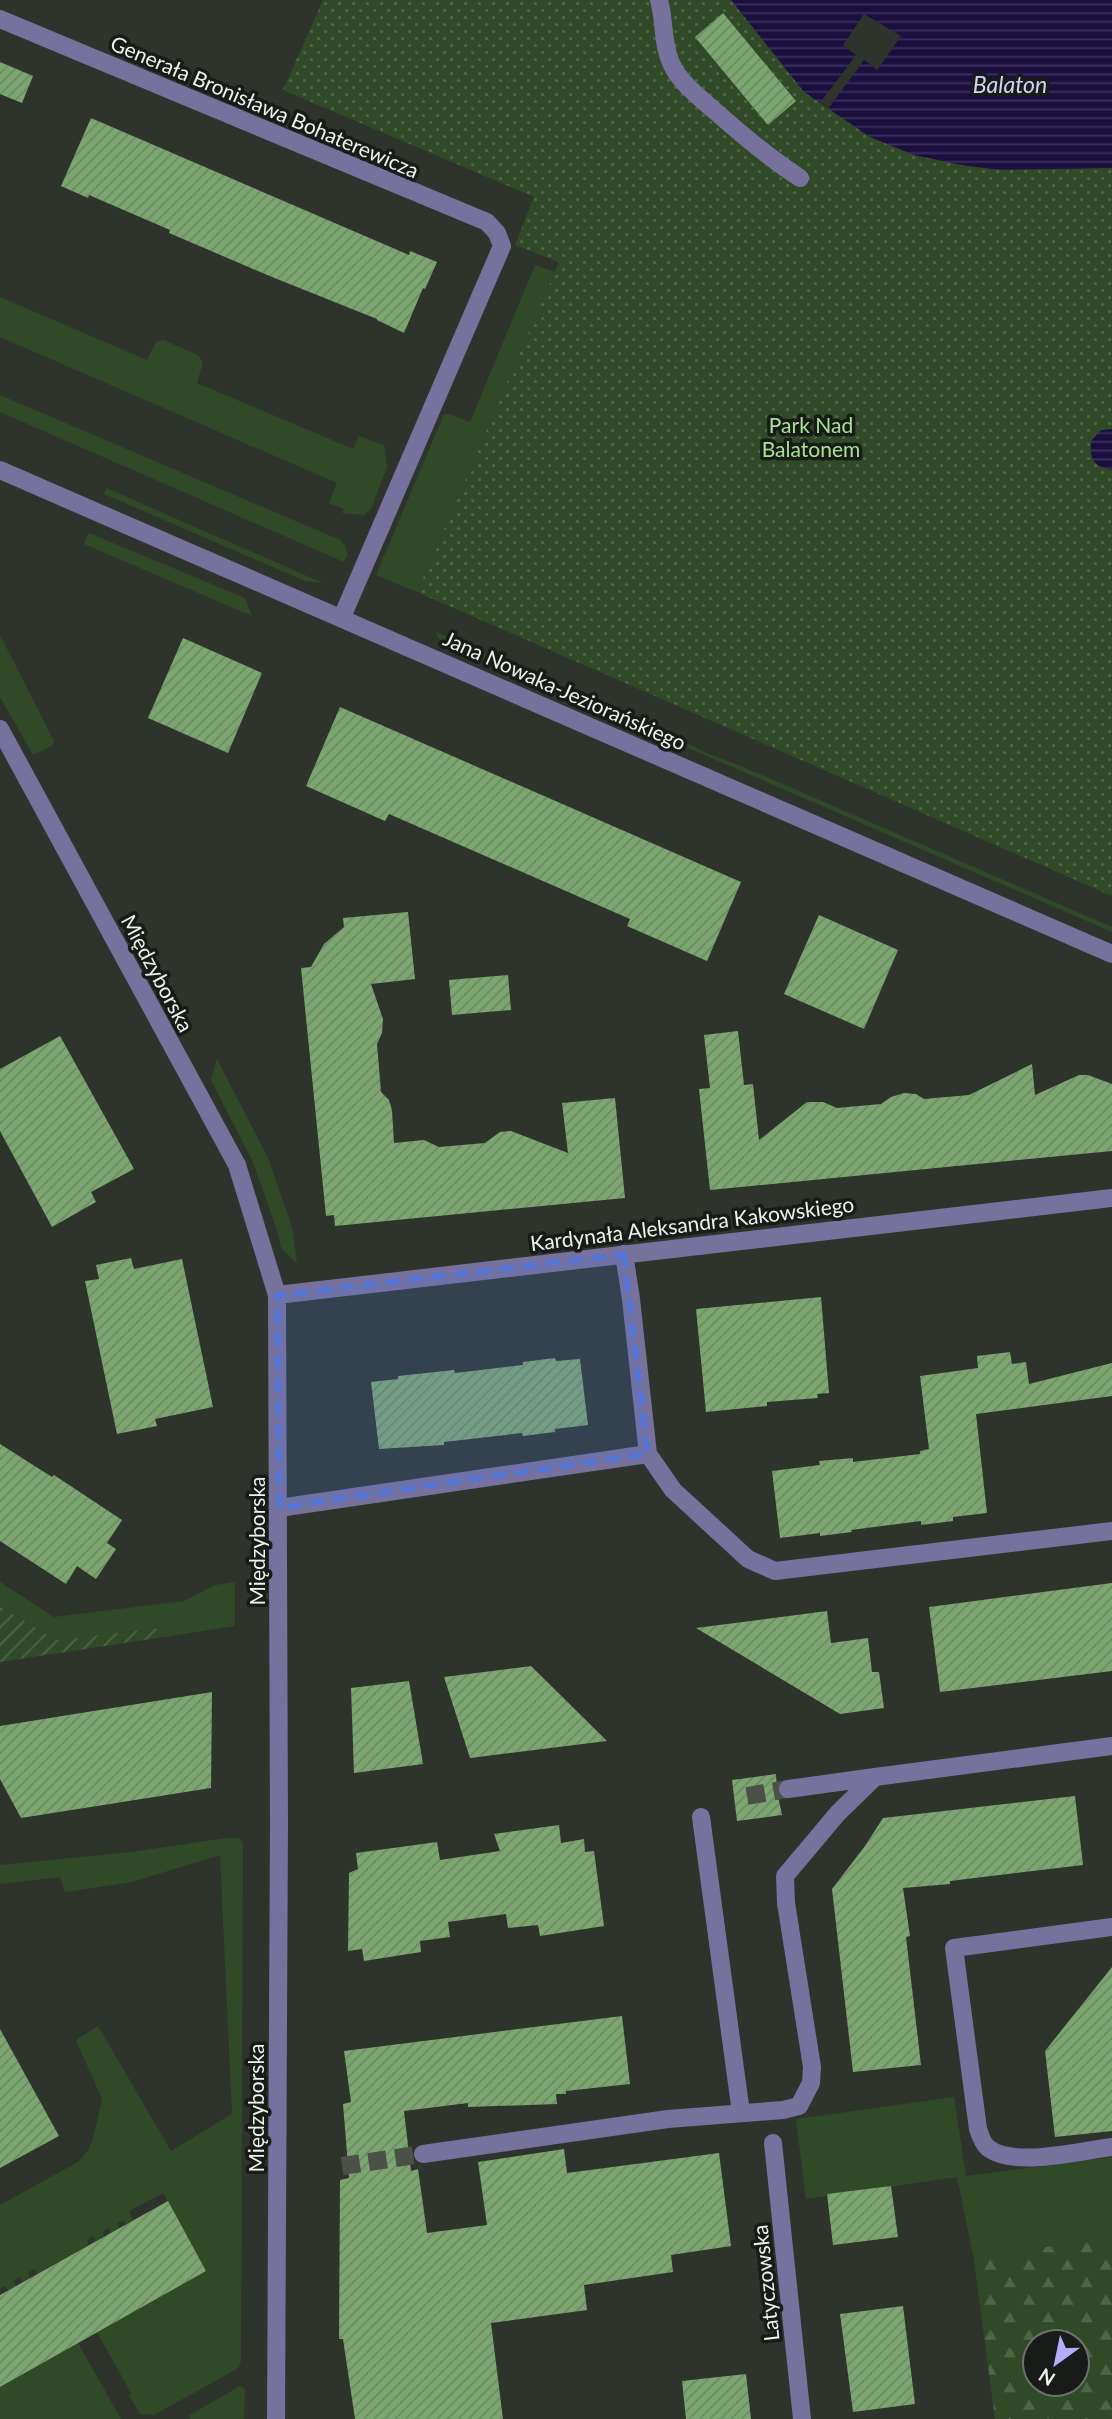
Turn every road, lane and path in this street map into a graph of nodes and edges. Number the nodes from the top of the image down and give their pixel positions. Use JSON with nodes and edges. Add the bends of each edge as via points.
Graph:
{"nodes":[{"id":1,"x":659,"y":0,"type":"edge"},
{"id":2,"x":0,"y":19,"type":"edge"},
{"id":3,"x":800,"y":178,"type":"dead end"},
{"id":4,"x":2,"y":477,"type":"edge"},
{"id":5,"x":342,"y":617,"type":"junction"},
{"id":6,"x":0,"y":729,"type":"edge"},
{"id":7,"x":1112,"y":954,"type":"edge"},
{"id":8,"x":1112,"y":1198,"type":"edge"},
{"id":9,"x":624,"y":1254,"type":"junction"},
{"id":10,"x":278,"y":1295,"type":"junction"},
{"id":11,"x":648,"y":1454,"type":"junction"},
{"id":12,"x":279,"y":1508,"type":"junction"},
{"id":13,"x":1112,"y":1531,"type":"edge"},
{"id":14,"x":1112,"y":1746,"type":"edge"},
{"id":15,"x":875,"y":1777,"type":"junction"},
{"id":16,"x":788,"y":1789,"type":"tunnel mouth"},
{"id":17,"x":701,"y":1817,"type":"dead end"},
{"id":18,"x":1112,"y":1927,"type":"edge"},
{"id":19,"x":741,"y":2113,"type":"junction"},
{"id":20,"x":773,"y":2143,"type":"dead end"},
{"id":21,"x":1112,"y":2147,"type":"edge"},
{"id":22,"x":423,"y":2154,"type":"tunnel mouth"},
{"id":23,"x":276,"y":2419,"type":"edge"},
{"id":24,"x":802,"y":2419,"type":"edge"}],
"edges":[{"from":1,"to":3,"type":"street","via":[[672,66],[743,137]]},
{"from":2,"to":5,"type":"street","name":"Generała Bronisława Bohaterewicza","via":[[487,222],[497,233],[502,246]]},
{"from":4,"to":5,"type":"street","name":"Jana Nowaka-Jeziorańskiego"},
{"from":5,"to":7,"type":"street","name":"Jana Nowaka-Jeziorańskiego"},
{"from":6,"to":10,"type":"street","name":"Międzyborska","via":[[237,1165]]},
{"from":8,"to":9,"type":"street","name":"Kardynała Aleksandra Kakowskiego"},
{"from":9,"to":10,"type":"street","name":"Kardynała Aleksandra Kakowskiego"},
{"from":9,"to":11,"type":"street"},
{"from":10,"to":12,"type":"street","name":"Międzyborska"},
{"from":11,"to":12,"type":"street"},
{"from":11,"to":13,"type":"street","via":[[673,1490],[748,1559],[775,1571]]},
{"from":12,"to":23,"type":"street","name":"Międzyborska"},
{"from":14,"to":15,"type":"street"},
{"from":15,"to":16,"type":"street"},
{"from":15,"to":19,"type":"street","via":[[785,1876],[812,2067],[807,2093],[799,2106]]},
{"from":17,"to":19,"type":"street"},
{"from":18,"to":21,"type":"street","via":[[954,1948],[978,2129],[985,2146],[1003,2156],[1024,2159]]},
{"from":19,"to":22,"type":"street"},
{"from":20,"to":24,"type":"street","name":"Latyczowska"}]}
